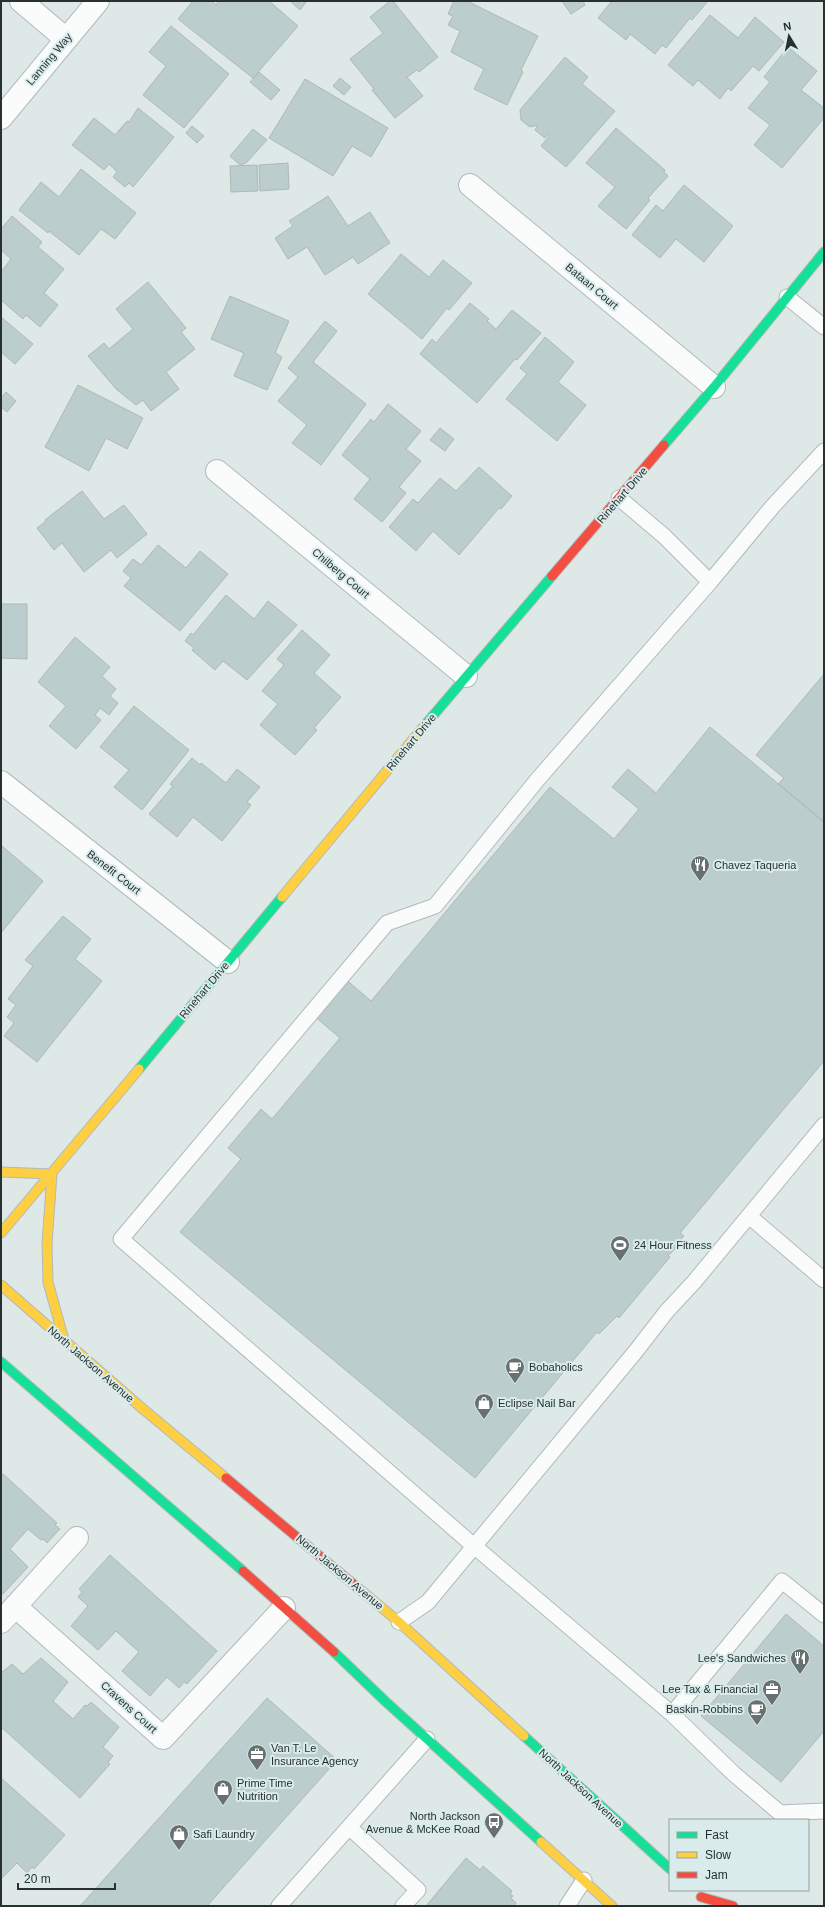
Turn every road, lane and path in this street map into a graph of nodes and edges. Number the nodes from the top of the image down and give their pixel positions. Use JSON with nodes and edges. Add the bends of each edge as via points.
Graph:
{"nodes":[{"id":1,"x":21,"y":1,"type":"edge"},
{"id":2,"x":98,"y":1,"type":"edge"},
{"id":3,"x":66,"y":39,"type":"junction"},
{"id":4,"x":1,"y":118,"type":"edge"},
{"id":5,"x":470,"y":185,"type":"dead end"},
{"id":6,"x":824,"y":252,"type":"edge"},
{"id":7,"x":787,"y":297,"type":"junction"},
{"id":8,"x":824,"y":327,"type":"edge"},
{"id":9,"x":714,"y":387,"type":"junction"},
{"id":10,"x":824,"y":452,"type":"edge"},
{"id":11,"x":217,"y":471,"type":"dead end"},
{"id":12,"x":619,"y":498,"type":"junction"},
{"id":13,"x":710,"y":582,"type":"junction"},
{"id":14,"x":466,"y":676,"type":"junction"},
{"id":15,"x":1,"y":782,"type":"edge"},
{"id":16,"x":228,"y":962,"type":"junction"},
{"id":17,"x":824,"y":1126,"type":"edge"},
{"id":18,"x":1,"y":1172,"type":"edge"},
{"id":19,"x":52,"y":1174,"type":"junction"},
{"id":20,"x":749,"y":1216,"type":"junction"},
{"id":21,"x":1,"y":1233,"type":"edge"},
{"id":22,"x":824,"y":1280,"type":"edge"},
{"id":23,"x":1,"y":1285,"type":"edge"},
{"id":24,"x":64,"y":1340,"type":"junction"},
{"id":25,"x":1,"y":1362,"type":"edge"},
{"id":26,"x":77,"y":1538,"type":"dead end"},
{"id":27,"x":474,"y":1546,"type":"junction"},
{"id":28,"x":15,"y":1606,"type":"junction"},
{"id":29,"x":284,"y":1608,"type":"junction"},
{"id":30,"x":824,"y":1615,"type":"edge"},
{"id":31,"x":1,"y":1622,"type":"edge"},
{"id":32,"x":399,"y":1622,"type":"junction"},
{"id":33,"x":672,"y":1714,"type":"junction"},
{"id":34,"x":427,"y":1739,"type":"junction"},
{"id":35,"x":824,"y":1811,"type":"edge"},
{"id":36,"x":350,"y":1828,"type":"junction"},
{"id":37,"x":669,"y":1868,"type":"edge"},
{"id":38,"x":584,"y":1880,"type":"junction"},
{"id":39,"x":694,"y":1891,"type":"edge"},
{"id":40,"x":701,"y":1897,"type":"junction"},
{"id":41,"x":279,"y":1906,"type":"edge"},
{"id":42,"x":403,"y":1906,"type":"edge"},
{"id":43,"x":567,"y":1906,"type":"edge"},
{"id":44,"x":612,"y":1906,"type":"edge"},
{"id":45,"x":711,"y":1906,"type":"edge"},
{"id":46,"x":734,"y":1906,"type":"edge"}],
"edges":[{"from":1,"to":3,"type":"street"},
{"from":2,"to":3,"type":"street","name":"Lanning Way"},
{"from":3,"to":4,"type":"street","name":"Lanning Way"},
{"from":5,"to":9,"type":"street","name":"Bataan Court"},
{"from":6,"to":7,"type":"main road","name":"Rinehart Drive"},
{"from":7,"to":8,"type":"lane"},
{"from":7,"to":9,"type":"main road","name":"Rinehart Drive"},
{"from":9,"to":12,"type":"main road","name":"Rinehart Drive"},
{"from":10,"to":13,"type":"lane","via":[[773,506]]},
{"from":11,"to":14,"type":"street","name":"Chilberg Court"},
{"from":12,"to":13,"type":"lane","via":[[664,536]]},
{"from":12,"to":14,"type":"main road","name":"Rinehart Drive"},
{"from":13,"to":27,"type":"lane","via":[[538,779],[435,906],[387,923],[121,1238]]},
{"from":14,"to":16,"type":"main road","name":"Rinehart Drive"},
{"from":15,"to":16,"type":"street","name":"Benefit Court"},
{"from":16,"to":19,"type":"main road","name":"Rinehart Drive"},
{"from":17,"to":20,"type":"lane"},
{"from":18,"to":19,"type":"main road"},
{"from":19,"to":21,"type":"main road","name":"Rinehart Drive"},
{"from":19,"to":24,"type":"main road","via":[[47,1243],[48,1282]]},
{"from":20,"to":22,"type":"lane"},
{"from":20,"to":27,"type":"lane","via":[[667,1311]]},
{"from":23,"to":24,"type":"main road","name":"North Jackson Avenue"},
{"from":24,"to":32,"type":"main road","name":"North Jackson Avenue"},
{"from":25,"to":29,"type":"main road"},
{"from":26,"to":28,"type":"street"},
{"from":27,"to":32,"type":"lane","via":[[428,1602]]},
{"from":27,"to":33,"type":"lane"},
{"from":28,"to":29,"type":"street","name":"Cravens Court","via":[[163,1738]]},
{"from":28,"to":31,"type":"street"},
{"from":29,"to":34,"type":"main road","via":[[310,1629]]},
{"from":30,"to":33,"type":"lane","via":[[782,1581]]},
{"from":32,"to":37,"type":"main road","name":"North Jackson Avenue"},
{"from":33,"to":35,"type":"lane","via":[[734,1774],[780,1813]]},
{"from":34,"to":36,"type":"lane"},
{"from":34,"to":38,"type":"main road"},
{"from":36,"to":41,"type":"lane"},
{"from":36,"to":42,"type":"lane","via":[[418,1890]]},
{"from":38,"to":43,"type":"lane"},
{"from":38,"to":44,"type":"main road"},
{"from":39,"to":40,"type":"main road"},
{"from":40,"to":45,"type":"main road"},
{"from":40,"to":46,"type":"main road"}]}
